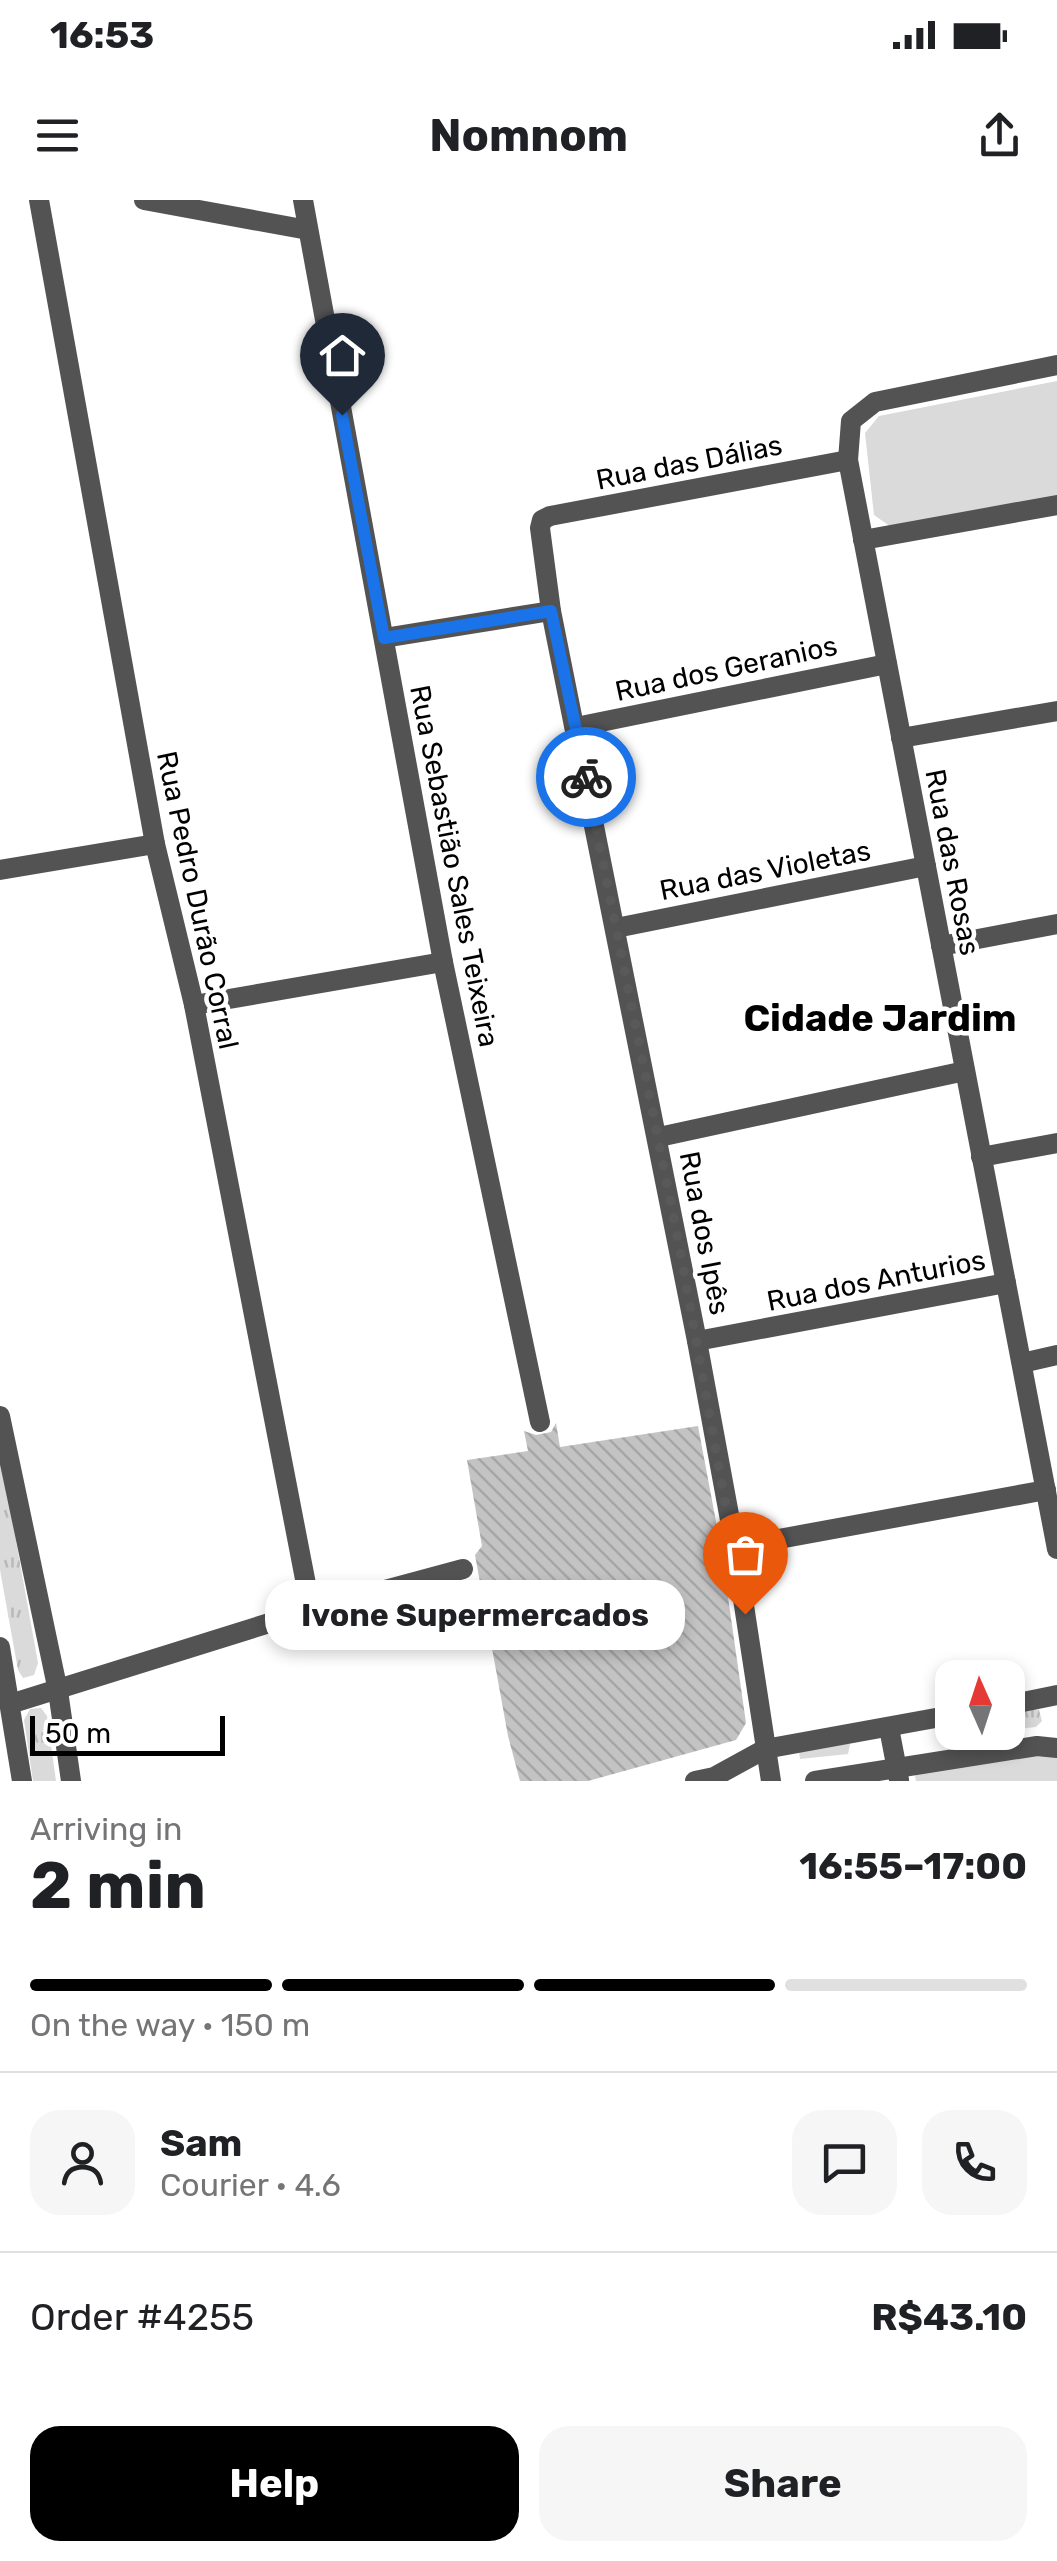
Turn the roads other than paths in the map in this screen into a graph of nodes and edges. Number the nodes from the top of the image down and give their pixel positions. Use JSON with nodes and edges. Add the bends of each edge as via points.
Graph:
{"nodes":[{"id":1,"x":38,"y":200,"type":"edge"},
{"id":2,"x":144,"y":200,"type":"edge"},
{"id":3,"x":304,"y":200,"type":"edge"},
{"id":4,"x":308,"y":230,"type":"junction"},
{"id":5,"x":1057,"y":365,"type":"edge"},
{"id":6,"x":848,"y":460,"type":"junction"},
{"id":7,"x":1057,"y":504,"type":"edge"},
{"id":8,"x":542,"y":520,"type":"joint"},
{"id":9,"x":863,"y":540,"type":"junction"},
{"id":10,"x":551,"y":611,"type":"junction"},
{"id":11,"x":384,"y":638,"type":"junction"},
{"id":12,"x":887,"y":664,"type":"junction"},
{"id":13,"x":1057,"y":711,"type":"edge"},
{"id":14,"x":576,"y":727,"type":"junction"},
{"id":15,"x":901,"y":738,"type":"junction"},
{"id":16,"x":155,"y":844,"type":"junction"},
{"id":17,"x":926,"y":866,"type":"junction"},
{"id":18,"x":0,"y":870,"type":"edge"},
{"id":19,"x":1057,"y":924,"type":"edge"},
{"id":20,"x":616,"y":928,"type":"junction"},
{"id":21,"x":941,"y":946,"type":"junction"},
{"id":22,"x":443,"y":962,"type":"junction"},
{"id":23,"x":194,"y":1006,"type":"junction"},
{"id":24,"x":965,"y":1071,"type":"junction"},
{"id":25,"x":658,"y":1137,"type":"junction"},
{"id":26,"x":1057,"y":1143,"type":"edge"},
{"id":27,"x":981,"y":1156,"type":"junction"},
{"id":28,"x":1006,"y":1284,"type":"junction"},
{"id":29,"x":697,"y":1341,"type":"junction"},
{"id":30,"x":1057,"y":1355,"type":"edge"},
{"id":31,"x":1022,"y":1363,"type":"junction"},
{"id":32,"x":0,"y":1416,"type":"edge"},
{"id":33,"x":540,"y":1422,"type":"dead end"},
{"id":34,"x":1046,"y":1490,"type":"junction"},
{"id":35,"x":735,"y":1547,"type":"junction"},
{"id":36,"x":1057,"y":1549,"type":"edge"},
{"id":37,"x":463,"y":1569,"type":"dead end"},
{"id":38,"x":311,"y":1610,"type":"junction"},
{"id":39,"x":0,"y":1646,"type":"edge"},
{"id":40,"x":58,"y":1691,"type":"junction"},
{"id":41,"x":1057,"y":1695,"type":"edge"},
{"id":42,"x":1025,"y":1702,"type":"edge"},
{"id":43,"x":10,"y":1704,"type":"junction"},
{"id":44,"x":935,"y":1719,"type":"edge"},
{"id":45,"x":890,"y":1728,"type":"junction"},
{"id":46,"x":1057,"y":1748,"type":"edge"},
{"id":47,"x":765,"y":1749,"type":"junction"},
{"id":48,"x":898,"y":1775,"type":"edge"},
{"id":49,"x":705,"y":1779,"type":"edge"},
{"id":50,"x":22,"y":1781,"type":"edge"},
{"id":51,"x":71,"y":1781,"type":"edge"},
{"id":52,"x":736,"y":1781,"type":"edge"},
{"id":53,"x":771,"y":1781,"type":"edge"},
{"id":54,"x":815,"y":1781,"type":"edge"}],
"edges":[{"from":1,"to":16,"type":"street","name":"Rua Pedro Durão Corral"},
{"from":2,"to":4,"type":"street"},
{"from":3,"to":4,"type":"street","name":"Rua Sebastião Sales Teixeira"},
{"from":4,"to":11,"type":"street","name":"Rua Sebastião Sales Teixeira"},
{"from":5,"to":6,"type":"street","name":"Rua das Rosas","via":[[875,402],[850,421]]},
{"from":6,"to":8,"type":"street","name":"Rua das Dálias"},
{"from":6,"to":9,"type":"street","name":"Rua das Rosas"},
{"from":7,"to":9,"type":"street"},
{"from":8,"to":10,"type":"street","name":"Rua dos Ipês"},
{"from":9,"to":12,"type":"street","name":"Rua das Rosas"},
{"from":10,"to":11,"type":"street"},
{"from":10,"to":14,"type":"street","name":"Rua dos Ipês"},
{"from":11,"to":22,"type":"street","name":"Rua Sebastião Sales Teixeira"},
{"from":12,"to":14,"type":"street","name":"Rua dos Geranios"},
{"from":12,"to":15,"type":"street","name":"Rua das Rosas"},
{"from":13,"to":15,"type":"street"},
{"from":14,"to":20,"type":"street","name":"Rua dos Ipês"},
{"from":15,"to":17,"type":"street","name":"Rua das Rosas"},
{"from":16,"to":18,"type":"street"},
{"from":16,"to":23,"type":"street","name":"Rua Pedro Durão Corral"},
{"from":17,"to":20,"type":"street","name":"Rua das Violetas"},
{"from":17,"to":21,"type":"street","name":"Rua das Rosas"},
{"from":19,"to":21,"type":"street"},
{"from":20,"to":25,"type":"street","name":"Rua dos Ipês"},
{"from":21,"to":24,"type":"street","name":"Rua das Rosas"},
{"from":22,"to":23,"type":"street"},
{"from":22,"to":33,"type":"street","name":"Rua Sebastião Sales Teixeira"},
{"from":23,"to":38,"type":"street","name":"Rua Pedro Durão Corral"},
{"from":24,"to":25,"type":"street"},
{"from":24,"to":27,"type":"street","name":"Rua das Rosas"},
{"from":25,"to":29,"type":"street","name":"Rua dos Ipês"},
{"from":26,"to":27,"type":"street"},
{"from":27,"to":28,"type":"street","name":"Rua das Rosas"},
{"from":28,"to":29,"type":"street","name":"Rua dos Anturios"},
{"from":28,"to":31,"type":"street","name":"Rua das Rosas"},
{"from":29,"to":35,"type":"street","name":"Rua dos Ipês"},
{"from":30,"to":31,"type":"street"},
{"from":31,"to":34,"type":"street","name":"Rua das Rosas"},
{"from":32,"to":40,"type":"street"},
{"from":34,"to":35,"type":"street"},
{"from":34,"to":36,"type":"street","name":"Rua das Rosas"},
{"from":35,"to":47,"type":"street","name":"Rua dos Ipês"},
{"from":37,"to":38,"type":"street"},
{"from":38,"to":40,"type":"street"},
{"from":39,"to":43,"type":"street"},
{"from":40,"to":43,"type":"street"},
{"from":40,"to":51,"type":"street"},
{"from":41,"to":42,"type":"street"},
{"from":43,"to":50,"type":"street"},
{"from":44,"to":45,"type":"street"},
{"from":45,"to":47,"type":"street"},
{"from":45,"to":48,"type":"street"},
{"from":46,"to":48,"type":"street","via":[[1037,1746]]},
{"from":47,"to":49,"type":"street"},
{"from":47,"to":53,"type":"street","name":"Rua dos Ipês"},
{"from":48,"to":54,"type":"street"},
{"from":49,"to":52,"type":"street"}]}
